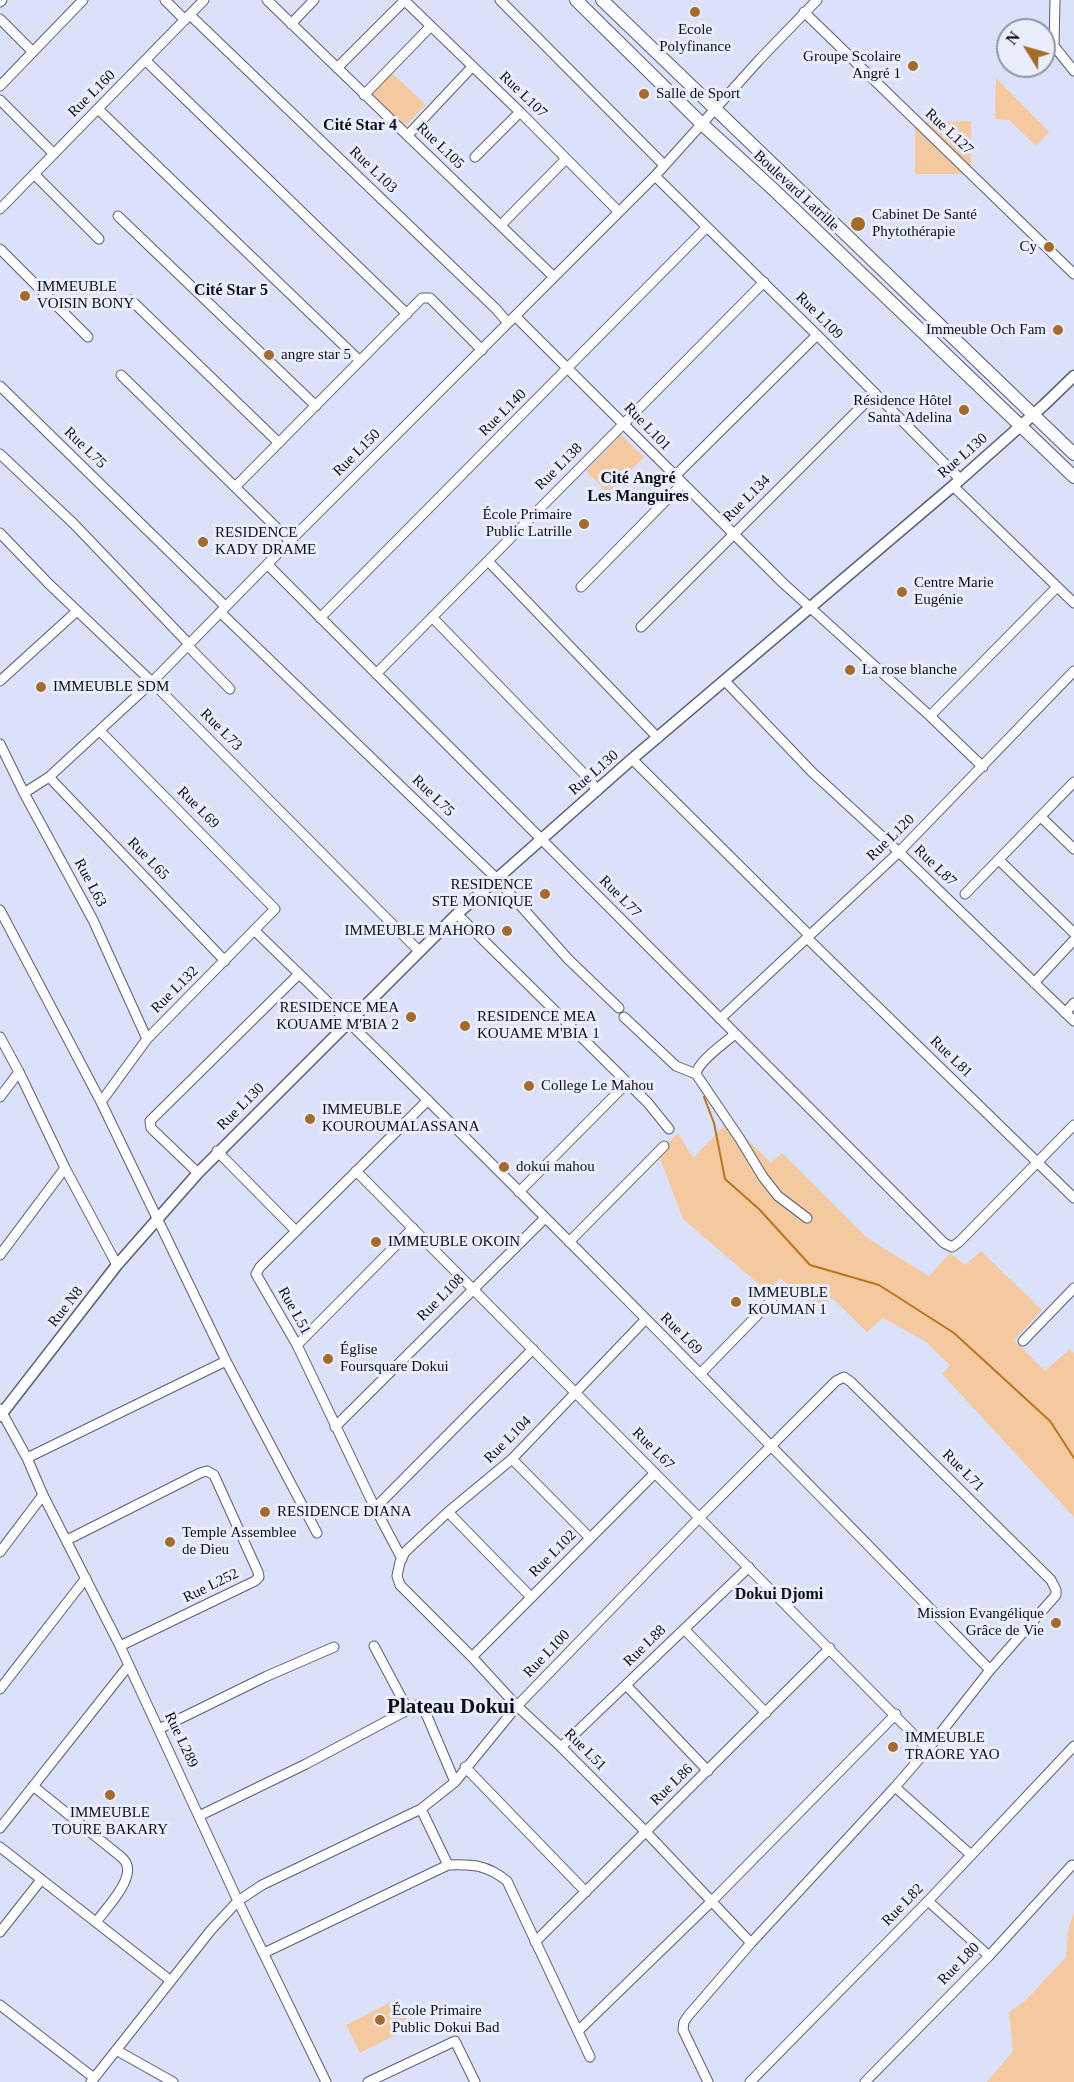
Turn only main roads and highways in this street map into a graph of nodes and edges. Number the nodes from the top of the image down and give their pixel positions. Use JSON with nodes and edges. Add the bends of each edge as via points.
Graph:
{"nodes":[{"id":1,"x":576,"y":0,"type":"edge"},
{"id":2,"x":602,"y":0,"type":"edge"},
{"id":3,"x":1074,"y":454,"type":"edge"},
{"id":4,"x":1074,"y":477,"type":"edge"}],
"edges":[{"from":1,"to":4,"type":"main road","name":"Boulevard Latrille"},
{"from":2,"to":3,"type":"main road","name":"Boulevard Latrille"}]}
